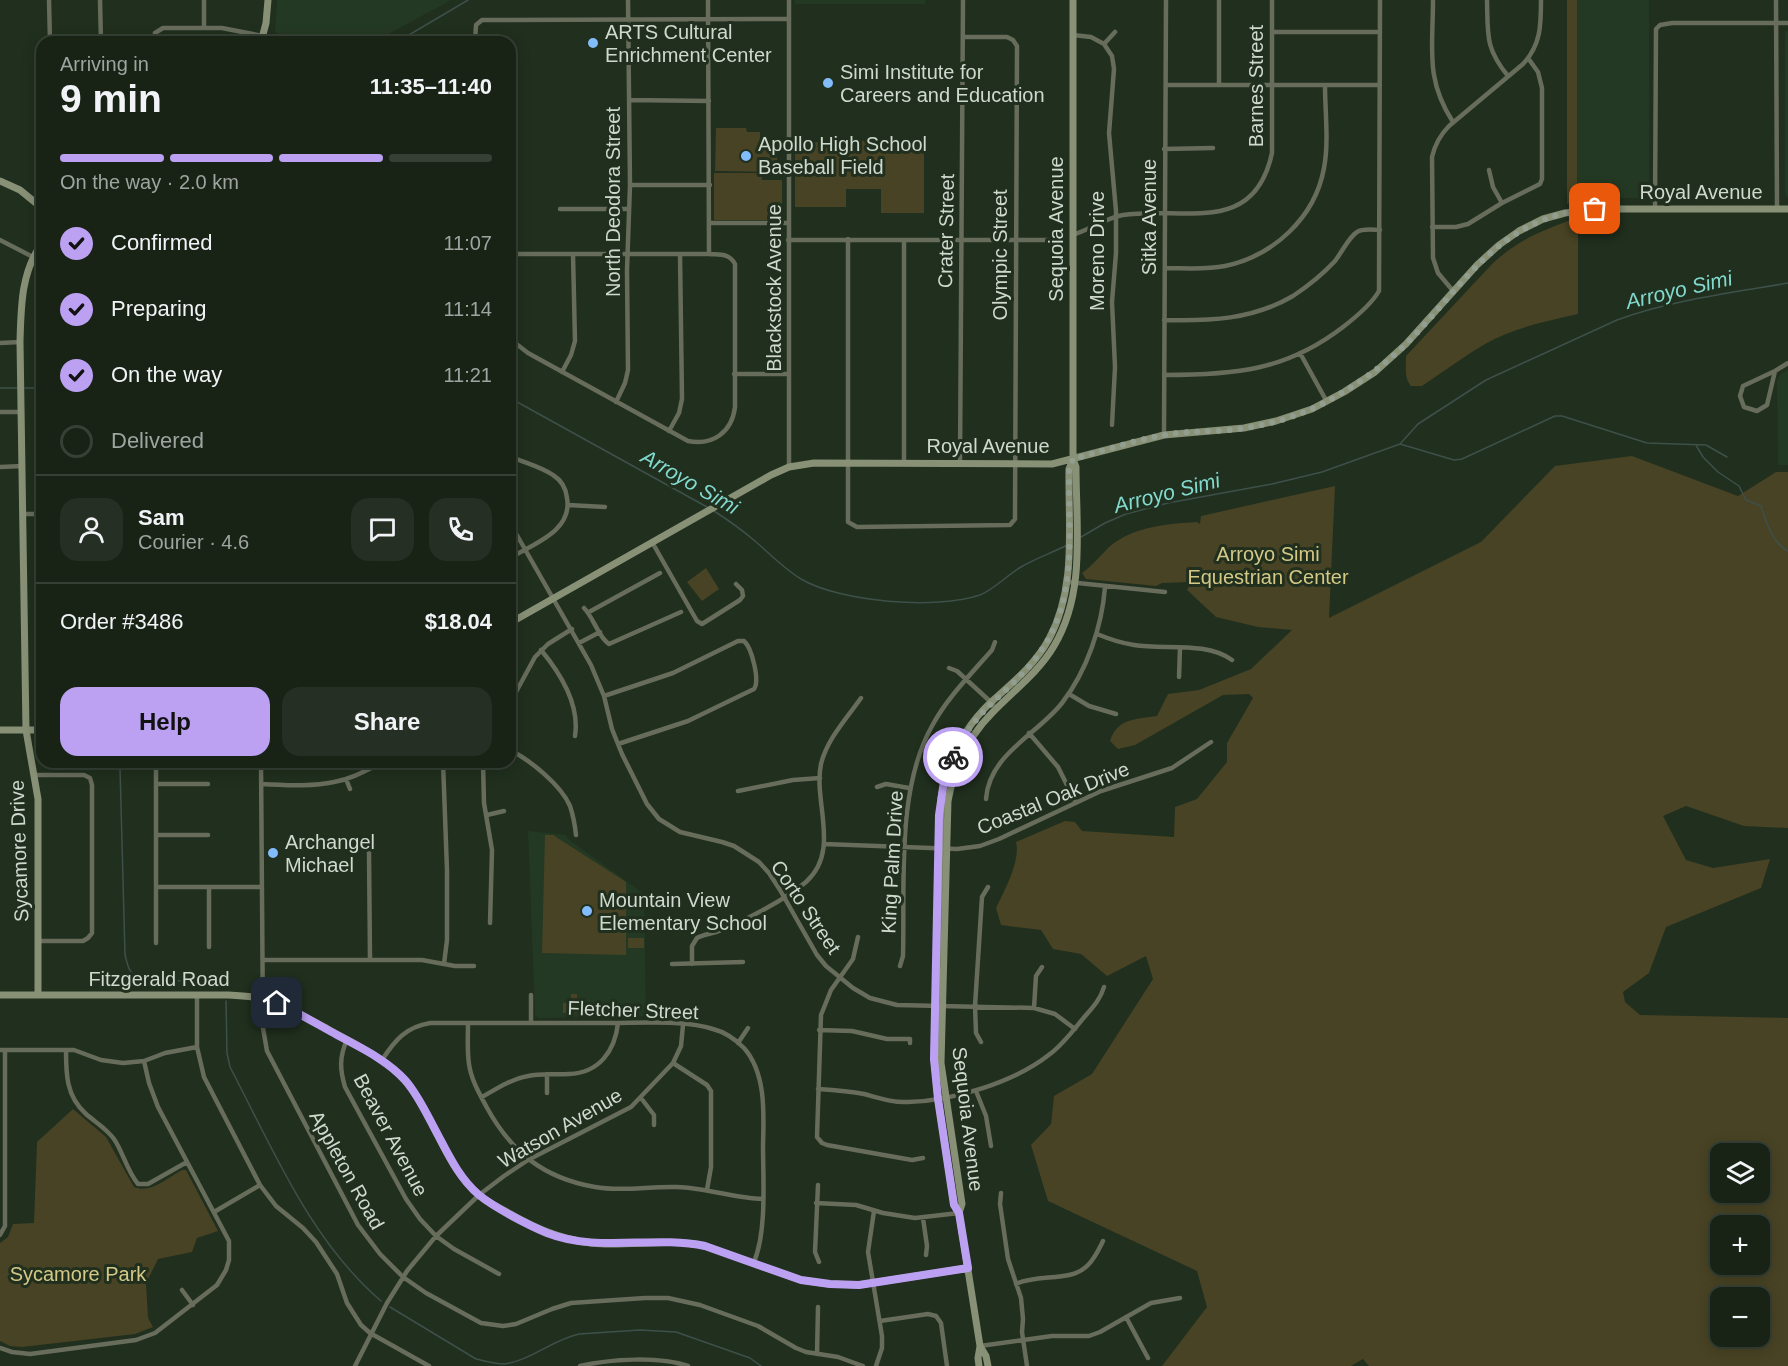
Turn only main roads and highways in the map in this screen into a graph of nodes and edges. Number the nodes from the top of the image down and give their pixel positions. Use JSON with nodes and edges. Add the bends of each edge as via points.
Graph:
{"nodes":[{"id":1,"x":268,"y":0,"type":"edge"},
{"id":2,"x":1072,"y":0,"type":"edge"},
{"id":3,"x":262,"y":36,"type":"edge"},
{"id":4,"x":0,"y":181,"type":"edge"},
{"id":5,"x":36,"y":203,"type":"edge"},
{"id":6,"x":1788,"y":209,"type":"edge"},
{"id":7,"x":36,"y":252,"type":"edge"},
{"id":8,"x":1073,"y":459,"type":"junction"},
{"id":9,"x":1072,"y":582,"type":"junction"},
{"id":10,"x":516,"y":620,"type":"edge"},
{"id":11,"x":0,"y":730,"type":"edge"},
{"id":12,"x":26,"y":730,"type":"junction"},
{"id":13,"x":36,"y":730,"type":"edge"},
{"id":14,"x":0,"y":995,"type":"edge"},
{"id":15,"x":38,"y":995,"type":"junction"},
{"id":16,"x":968,"y":1268,"type":"junction"},
{"id":17,"x":980,"y":1346,"type":"junction"},
{"id":18,"x":979,"y":1366,"type":"edge"},
{"id":19,"x":988,"y":1366,"type":"edge"}],
"edges":[{"from":1,"to":3,"type":"main road"},
{"from":2,"to":8,"type":"main road","name":"Sequoia Avenue"},
{"from":4,"to":5,"type":"main road"},
{"from":6,"to":8,"type":"main road","name":"Royal Avenue","via":[[1583,210],[1543,219],[1499,245],[1389,360],[1327,402],[1259,426],[1164,435]]},
{"from":7,"to":12,"type":"main road","name":"Sycamore Drive","via":[[25,279],[20,342]]},
{"from":8,"to":9,"type":"main road","name":"Sequoia Avenue","via":[[1076,562]]},
{"from":8,"to":9,"type":"main road","name":"Sequoia Avenue","via":[[1069,469],[1068,567]]},
{"from":8,"to":10,"type":"main road","name":"Royal Avenue","via":[[1052,464],[814,463],[789,467]]},
{"from":9,"to":16,"type":"main road","name":"Sequoia Avenue","via":[[1047,642],[1024,673],[969,727],[950,764],[941,798],[934,1059],[954,1205],[959,1213]]},
{"from":11,"to":12,"type":"main road"},
{"from":12,"to":13,"type":"main road"},
{"from":12,"to":15,"type":"main road","name":"Sycamore Drive","via":[[38,799]]},
{"from":14,"to":15,"type":"main road","name":"Fitzgerald Road"},
{"from":15,"to":16,"type":"main road","name":"Fitzgerald Road","via":[[235,995],[263,998],[289,1008],[382,1060],[399,1074],[412,1089],[456,1168],[479,1195],[531,1226],[560,1236],[605,1244],[689,1242],[816,1283],[873,1283]]},
{"from":16,"to":17,"type":"main road","name":"Sequoia Avenue"},
{"from":17,"to":18,"type":"main road","name":"Sequoia Avenue"},
{"from":17,"to":19,"type":"main road","name":"Sequoia Avenue"}]}
